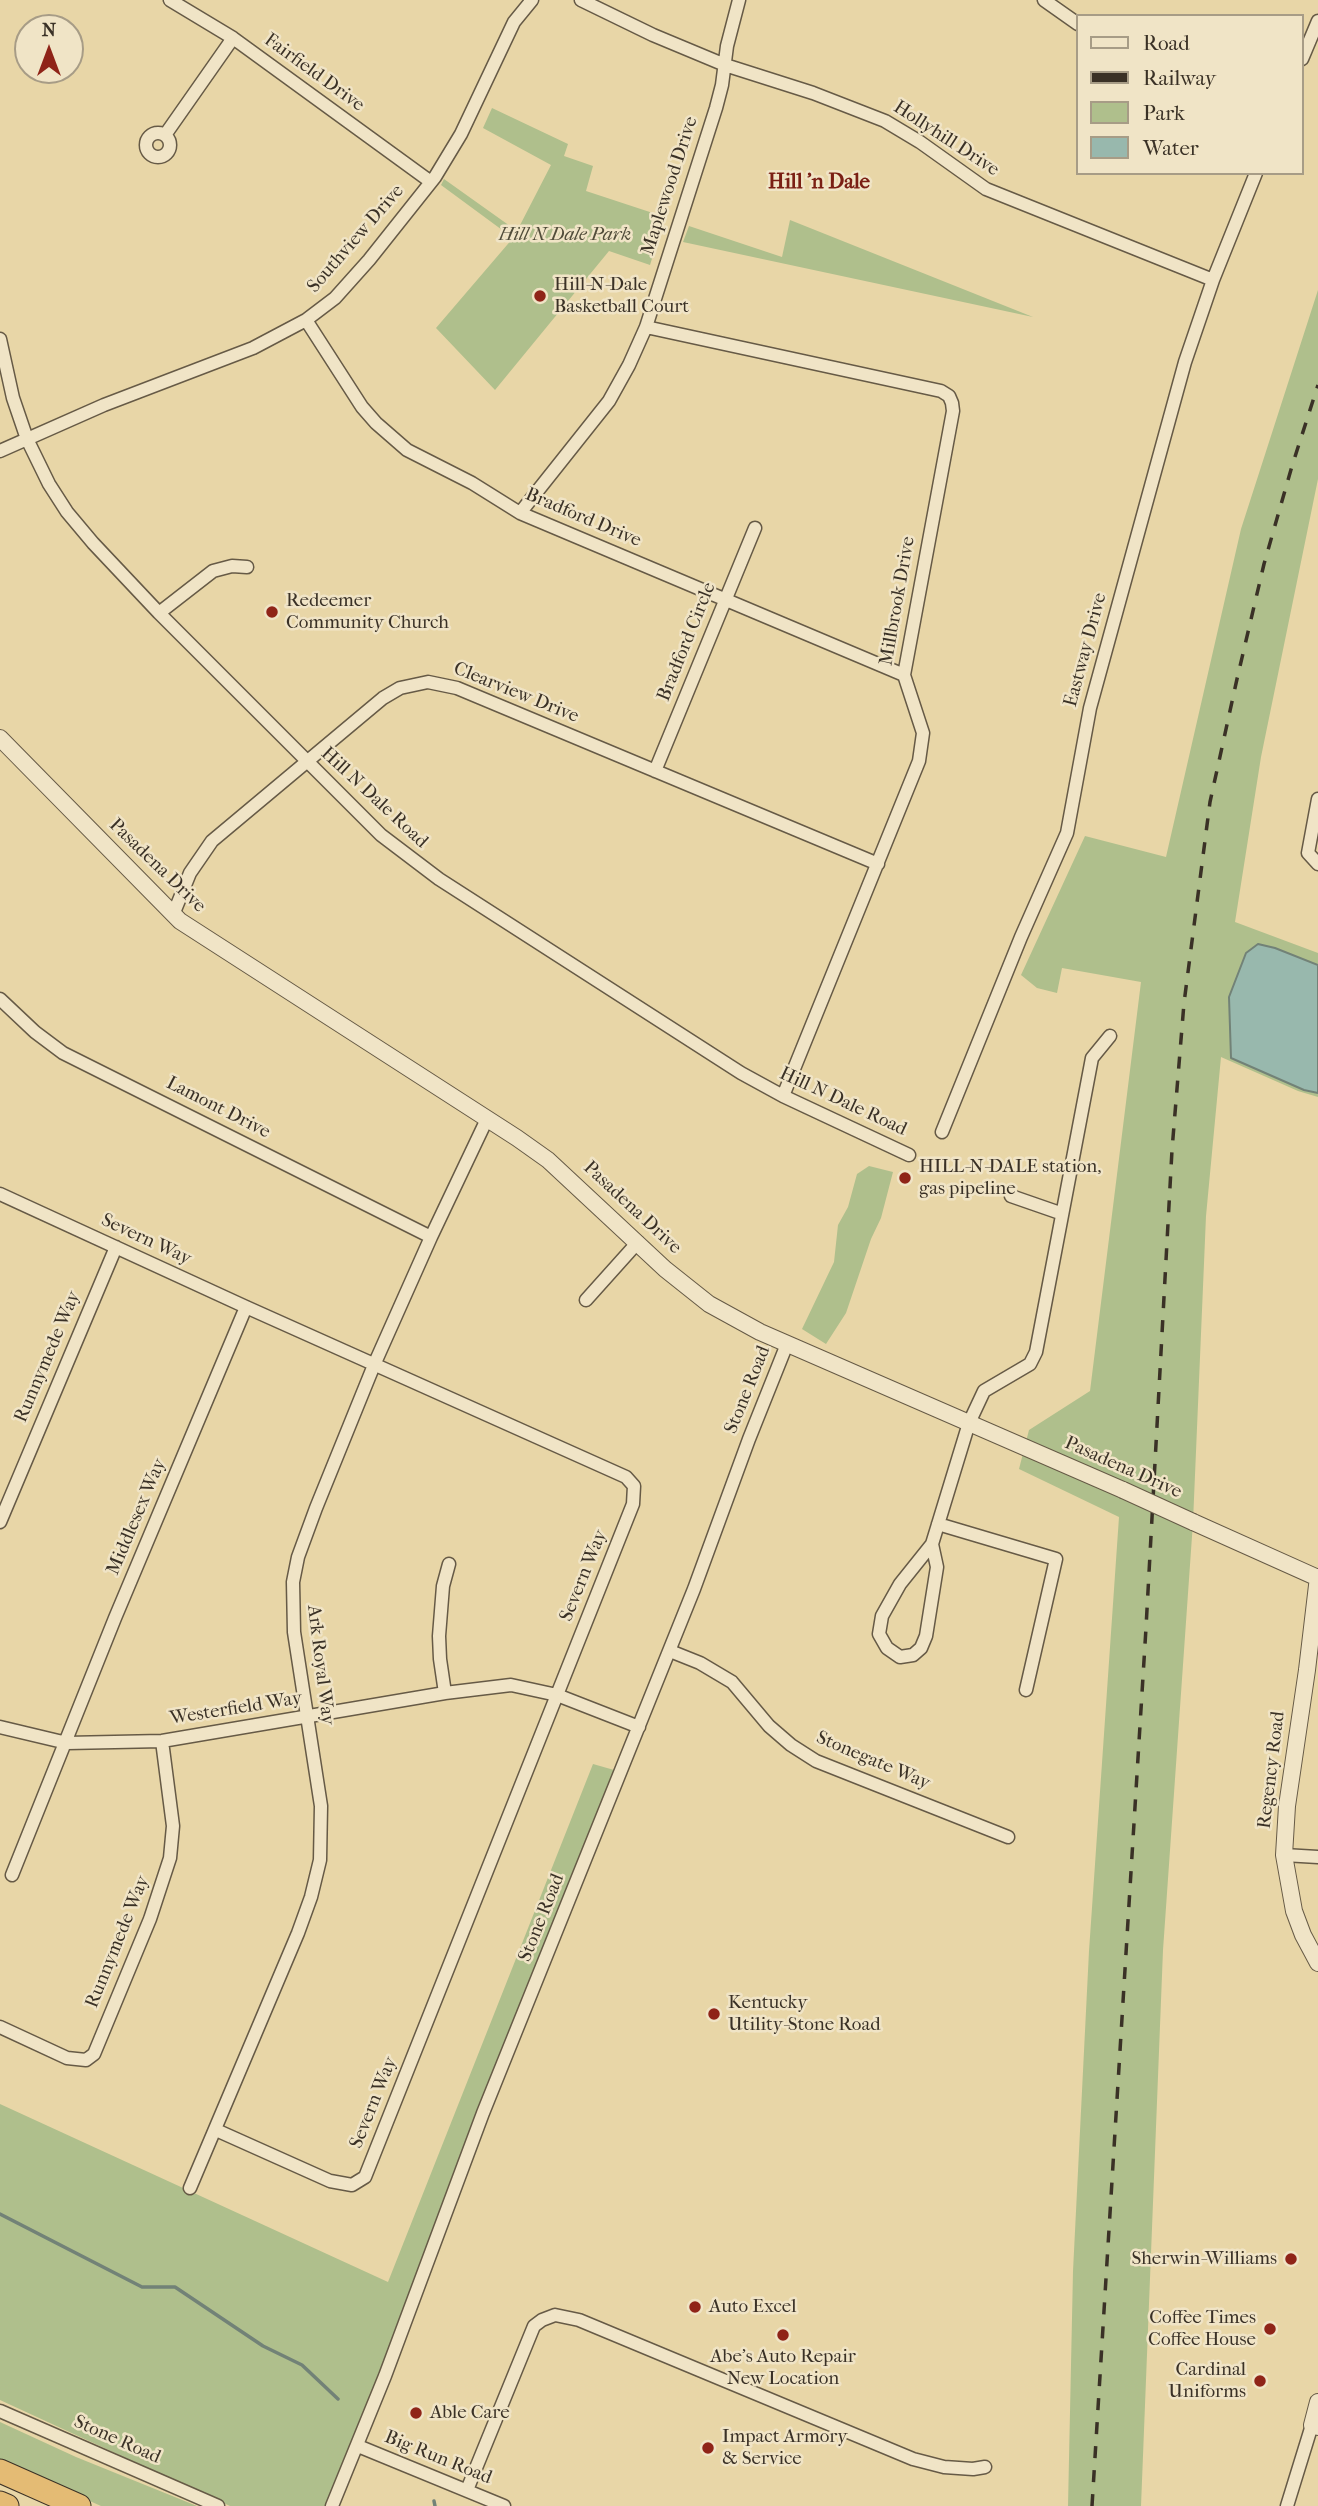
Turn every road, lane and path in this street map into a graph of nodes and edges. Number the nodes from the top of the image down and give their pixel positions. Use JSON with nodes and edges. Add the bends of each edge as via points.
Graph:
{"nodes":[{"id":1,"x":170,"y":0,"type":"edge"},
{"id":2,"x":532,"y":0,"type":"edge"},
{"id":3,"x":581,"y":0,"type":"edge"},
{"id":4,"x":739,"y":0,"type":"edge"},
{"id":5,"x":1044,"y":0,"type":"edge"},
{"id":6,"x":1318,"y":21,"type":"edge"},
{"id":7,"x":1076,"y":23,"type":"edge"},
{"id":8,"x":233,"y":38,"type":"junction"},
{"id":9,"x":1304,"y":55,"type":"edge"},
{"id":10,"x":725,"y":65,"type":"junction"},
{"id":11,"x":165,"y":135,"type":"dead end"},
{"id":12,"x":1255,"y":175,"type":"edge"},
{"id":13,"x":431,"y":182,"type":"junction"},
{"id":14,"x":1213,"y":280,"type":"junction"},
{"id":15,"x":306,"y":320,"type":"junction"},
{"id":16,"x":646,"y":327,"type":"junction"},
{"id":17,"x":0,"y":339,"type":"edge"},
{"id":18,"x":27,"y":439,"type":"junction"},
{"id":19,"x":0,"y":451,"type":"edge"},
{"id":20,"x":520,"y":513,"type":"junction"},
{"id":21,"x":755,"y":528,"type":"dead end"},
{"id":22,"x":247,"y":566,"type":"dead end"},
{"id":23,"x":725,"y":598,"type":"junction"},
{"id":24,"x":159,"y":612,"type":"junction"},
{"id":25,"x":904,"y":675,"type":"junction"},
{"id":26,"x":0,"y":738,"type":"edge"},
{"id":27,"x":307,"y":762,"type":"junction"},
{"id":28,"x":655,"y":771,"type":"junction"},
{"id":29,"x":1318,"y":799,"type":"edge"},
{"id":30,"x":1318,"y":863,"type":"edge"},
{"id":31,"x":878,"y":864,"type":"junction"},
{"id":32,"x":173,"y":915,"type":"junction"},
{"id":33,"x":0,"y":999,"type":"edge"},
{"id":34,"x":1110,"y":1036,"type":"dead end"},
{"id":35,"x":783,"y":1096,"type":"junction"},
{"id":36,"x":487,"y":1119,"type":"junction"},
{"id":37,"x":942,"y":1132,"type":"dead end"},
{"id":38,"x":909,"y":1155,"type":"dead end"},
{"id":39,"x":0,"y":1194,"type":"edge"},
{"id":40,"x":1011,"y":1196,"type":"dead end"},
{"id":41,"x":1060,"y":1213,"type":"junction"},
{"id":42,"x":430,"y":1237,"type":"junction"},
{"id":43,"x":638,"y":1242,"type":"junction"},
{"id":44,"x":116,"y":1247,"type":"junction"},
{"id":45,"x":586,"y":1300,"type":"dead end"},
{"id":46,"x":246,"y":1307,"type":"junction"},
{"id":47,"x":787,"y":1344,"type":"junction"},
{"id":48,"x":374,"y":1365,"type":"junction"},
{"id":49,"x":970,"y":1423,"type":"junction"},
{"id":50,"x":0,"y":1520,"type":"edge"},
{"id":51,"x":938,"y":1524,"type":"junction"},
{"id":52,"x":932,"y":1544,"type":"junction"},
{"id":53,"x":449,"y":1564,"type":"dead end"},
{"id":54,"x":1318,"y":1577,"type":"edge"},
{"id":55,"x":670,"y":1651,"type":"junction"},
{"id":56,"x":1026,"y":1690,"type":"dead end"},
{"id":57,"x":445,"y":1693,"type":"junction"},
{"id":58,"x":557,"y":1695,"type":"junction"},
{"id":59,"x":307,"y":1717,"type":"junction"},
{"id":60,"x":0,"y":1727,"type":"edge"},
{"id":61,"x":639,"y":1727,"type":"junction"},
{"id":62,"x":162,"y":1741,"type":"junction"},
{"id":63,"x":67,"y":1743,"type":"junction"},
{"id":64,"x":1008,"y":1837,"type":"dead end"},
{"id":65,"x":1284,"y":1856,"type":"junction"},
{"id":66,"x":1318,"y":1857,"type":"edge"},
{"id":67,"x":12,"y":1875,"type":"dead end"},
{"id":68,"x":1318,"y":1963,"type":"edge"},
{"id":69,"x":0,"y":2027,"type":"edge"},
{"id":70,"x":216,"y":2130,"type":"junction"},
{"id":71,"x":190,"y":2188,"type":"dead end"},
{"id":72,"x":1318,"y":2402,"type":"edge"},
{"id":73,"x":0,"y":2411,"type":"edge"},
{"id":74,"x":1315,"y":2426,"type":"edge"},
{"id":75,"x":358,"y":2446,"type":"junction"},
{"id":76,"x":985,"y":2468,"type":"dead end"},
{"id":77,"x":0,"y":2471,"type":"edge"},
{"id":78,"x":467,"y":2490,"type":"junction"},
{"id":79,"x":0,"y":2503,"type":"edge"},
{"id":80,"x":8,"y":2506,"type":"edge"},
{"id":81,"x":79,"y":2506,"type":"edge"},
{"id":82,"x":218,"y":2506,"type":"edge"},
{"id":83,"x":332,"y":2506,"type":"edge"},
{"id":84,"x":504,"y":2506,"type":"edge"},
{"id":85,"x":1287,"y":2506,"type":"edge"}],
"edges":[{"from":1,"to":8,"type":"street","name":"Fairfield Drive"},
{"from":2,"to":13,"type":"street","name":"Southview Drive","via":[[514,22],[461,134]]},
{"from":3,"to":10,"type":"street","name":"Hollyhill Drive"},
{"from":4,"to":10,"type":"street","name":"Maplewood Drive"},
{"from":5,"to":7,"type":"street"},
{"from":6,"to":9,"type":"street"},
{"from":8,"to":11,"type":"street"},
{"from":8,"to":13,"type":"street","name":"Fairfield Drive"},
{"from":10,"to":14,"type":"street","name":"Hollyhill Drive","via":[[885,121],[986,189]]},
{"from":10,"to":16,"type":"street","name":"Maplewood Drive","via":[[716,108]]},
{"from":12,"to":14,"type":"street","name":"Eastway Drive"},
{"from":13,"to":15,"type":"street","name":"Southview Drive","via":[[344,289]]},
{"from":14,"to":37,"type":"street","name":"Eastway Drive","via":[[1185,362],[1099,673],[1067,833]]},
{"from":15,"to":18,"type":"street","name":"Southview Drive","via":[[253,348]]},
{"from":15,"to":20,"type":"street","name":"Bradford Drive","via":[[362,407],[390,437]]},
{"from":16,"to":20,"type":"street","name":"Maplewood Drive","via":[[609,401]]},
{"from":16,"to":25,"type":"street","name":"Millbrook Drive","via":[[949,396],[953,411]]},
{"from":17,"to":18,"type":"street","name":"Hill N Dale Road"},
{"from":18,"to":19,"type":"street","name":"Southview Drive"},
{"from":18,"to":24,"type":"street","name":"Hill N Dale Road","via":[[67,512]]},
{"from":20,"to":23,"type":"street","name":"Bradford Drive"},
{"from":21,"to":23,"type":"street","name":"Bradford Circle"},
{"from":22,"to":24,"type":"street","via":[[213,571]]},
{"from":23,"to":25,"type":"street","name":"Bradford Drive"},
{"from":23,"to":28,"type":"street","name":"Bradford Circle"},
{"from":24,"to":27,"type":"street","name":"Hill N Dale Road"},
{"from":25,"to":31,"type":"street","name":"Millbrook Drive","via":[[919,716],[923,746]]},
{"from":26,"to":32,"type":"street","name":"Pasadena Drive"},
{"from":27,"to":28,"type":"street","name":"Clearview Drive","via":[[383,698],[400,688],[428,682],[457,688]]},
{"from":27,"to":32,"type":"street","name":"Clearview Drive","via":[[212,841],[190,873]]},
{"from":27,"to":35,"type":"street","name":"Hill N Dale Road","via":[[412,861],[709,1054]]},
{"from":28,"to":31,"type":"street","name":"Clearview Drive"},
{"from":29,"to":30,"type":"street","via":[[1308,853]]},
{"from":31,"to":35,"type":"street","name":"Millbrook Drive"},
{"from":32,"to":36,"type":"street","name":"Pasadena Drive"},
{"from":33,"to":42,"type":"street","name":"Lamont Drive","via":[[63,1053]]},
{"from":34,"to":41,"type":"street","via":[[1092,1058]]},
{"from":35,"to":38,"type":"street","name":"Hill N Dale Road"},
{"from":36,"to":42,"type":"street","name":"Ark Royal Way"},
{"from":36,"to":43,"type":"street","name":"Pasadena Drive","via":[[548,1160]]},
{"from":39,"to":44,"type":"street","name":"Severn Way"},
{"from":40,"to":41,"type":"street"},
{"from":41,"to":49,"type":"street","via":[[1036,1352],[1030,1364],[984,1391]]},
{"from":42,"to":48,"type":"street","name":"Ark Royal Way"},
{"from":43,"to":45,"type":"street"},
{"from":43,"to":47,"type":"street","name":"Pasadena Drive","via":[[709,1304]]},
{"from":44,"to":46,"type":"street","name":"Severn Way"},
{"from":44,"to":50,"type":"street","name":"Runnymede Way"},
{"from":46,"to":48,"type":"street","name":"Severn Way"},
{"from":46,"to":63,"type":"street","name":"Middlesex Way"},
{"from":47,"to":49,"type":"street","name":"Pasadena Drive"},
{"from":47,"to":55,"type":"street","name":"Stone Road"},
{"from":48,"to":58,"type":"street","name":"Severn Way","via":[[626,1477],[634,1486],[633,1504]]},
{"from":48,"to":59,"type":"street","name":"Ark Royal Way","via":[[306,1532],[293,1582],[294,1632]]},
{"from":49,"to":51,"type":"street"},
{"from":49,"to":54,"type":"street","name":"Pasadena Drive","bridge":true},
{"from":51,"to":52,"type":"street"},
{"from":51,"to":56,"type":"street","via":[[1056,1559]]},
{"from":52,"to":52,"type":"street","via":[[937,1566],[926,1636],[913,1655],[900,1657],[887,1648],[879,1634],[882,1616]]},
{"from":53,"to":57,"type":"street","via":[[439,1636]]},
{"from":54,"to":65,"type":"street","name":"Regency Road"},
{"from":55,"to":61,"type":"street","name":"Stone Road"},
{"from":55,"to":64,"type":"street","name":"Stonegate Way","via":[[732,1682],[769,1726],[810,1758]]},
{"from":57,"to":58,"type":"street","name":"Westerfield Way","via":[[511,1685]]},
{"from":57,"to":59,"type":"street","name":"Westerfield Way"},
{"from":58,"to":61,"type":"street","name":"Westerfield Way"},
{"from":58,"to":70,"type":"street","name":"Severn Way","via":[[362,2180],[352,2185],[330,2181]]},
{"from":59,"to":62,"type":"street","name":"Westerfield Way"},
{"from":59,"to":70,"type":"street","name":"Ark Royal Way","via":[[321,1806],[319,1868],[298,1933]]},
{"from":60,"to":63,"type":"street","name":"Westerfield Way"},
{"from":61,"to":75,"type":"street","name":"Stone Road","via":[[483,2113]]},
{"from":62,"to":63,"type":"street","name":"Westerfield Way"},
{"from":62,"to":69,"type":"street","name":"Runnymede Way","via":[[173,1826],[170,1858],[94,2054],[86,2060],[66,2058]]},
{"from":63,"to":67,"type":"street","name":"Middlesex Way"},
{"from":65,"to":66,"type":"street"},
{"from":65,"to":68,"type":"street","name":"Regency Road","via":[[1294,1911]]},
{"from":70,"to":71,"type":"street","name":"Ark Royal Way"},
{"from":72,"to":74,"type":"street"},
{"from":73,"to":82,"type":"street","name":"Stone Road"},
{"from":74,"to":85,"type":"street"},
{"from":75,"to":78,"type":"street","name":"Big Run Road"},
{"from":75,"to":83,"type":"street","name":"Stone Road"},
{"from":76,"to":78,"type":"street","via":[[944,2468],[913,2459],[579,2319],[555,2315],[534,2326]]},
{"from":77,"to":81,"type":"highway"},
{"from":78,"to":84,"type":"street","name":"Big Run Road"},
{"from":79,"to":80,"type":"highway"}]}
